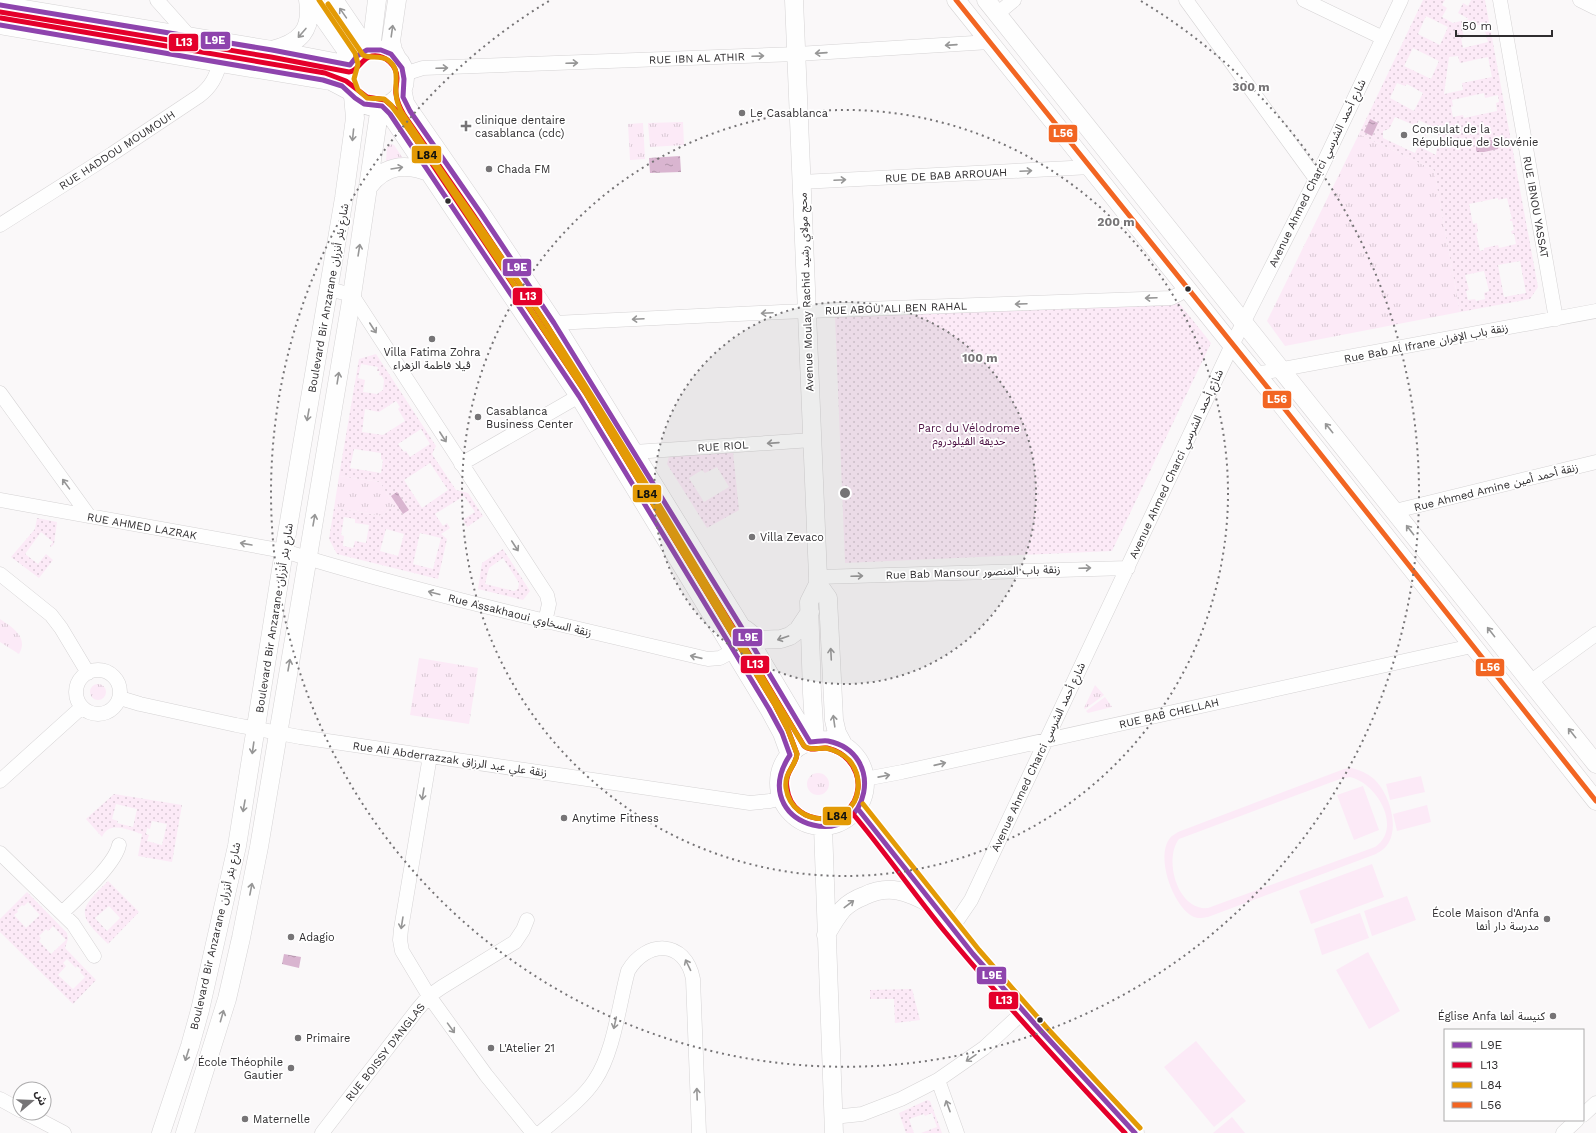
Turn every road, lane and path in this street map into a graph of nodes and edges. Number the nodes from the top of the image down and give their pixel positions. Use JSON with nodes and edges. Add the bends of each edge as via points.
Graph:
{"nodes":[{"id":1,"x":157,"y":0,"type":"edge"},
{"id":2,"x":310,"y":0,"type":"edge"},
{"id":3,"x":334,"y":0,"type":"edge"},
{"id":4,"x":377,"y":0,"type":"edge"},
{"id":5,"x":397,"y":0,"type":"edge"},
{"id":6,"x":794,"y":0,"type":"edge"},
{"id":7,"x":956,"y":0,"type":"edge"},
{"id":8,"x":1014,"y":0,"type":"edge"},
{"id":9,"x":1186,"y":0,"type":"edge"},
{"id":10,"x":1304,"y":0,"type":"edge"},
{"id":11,"x":1402,"y":0,"type":"edge"},
{"id":12,"x":1500,"y":0,"type":"edge"},
{"id":13,"x":1580,"y":0,"type":"edge"},
{"id":14,"x":0,"y":5,"type":"edge"},
{"id":15,"x":991,"y":7,"type":"edge"},
{"id":16,"x":1596,"y":8,"type":"edge"},
{"id":17,"x":0,"y":25,"type":"edge"},
{"id":18,"x":190,"y":37,"type":"junction"},
{"id":19,"x":1383,"y":38,"type":"junction"},
{"id":20,"x":990,"y":42,"type":"junction"},
{"id":21,"x":272,"y":50,"type":"junction"},
{"id":22,"x":370,"y":50,"type":"junction"},
{"id":23,"x":797,"y":54,"type":"junction"},
{"id":24,"x":220,"y":63,"type":"junction"},
{"id":25,"x":350,"y":64,"type":"junction"},
{"id":26,"x":401,"y":74,"type":"junction"},
{"id":27,"x":352,"y":94,"type":"junction"},
{"id":28,"x":381,"y":106,"type":"junction"},
{"id":29,"x":1091,"y":167,"type":"junction"},
{"id":30,"x":431,"y":173,"type":"junction"},
{"id":31,"x":1316,"y":179,"type":"junction"},
{"id":32,"x":801,"y":182,"type":"junction"},
{"id":33,"x":369,"y":186,"type":"junction"},
{"id":34,"x":0,"y":225,"type":"edge"},
{"id":35,"x":1185,"y":287,"type":"junction"},
{"id":36,"x":329,"y":289,"type":"junction"},
{"id":37,"x":352,"y":295,"type":"junction"},
{"id":38,"x":1596,"y":311,"type":"edge"},
{"id":39,"x":806,"y":312,"type":"junction"},
{"id":40,"x":1556,"y":318,"type":"junction"},
{"id":41,"x":1244,"y":321,"type":"junction"},
{"id":42,"x":554,"y":323,"type":"junction"},
{"id":43,"x":1232,"y":345,"type":"junction"},
{"id":44,"x":1282,"y":370,"type":"junction"},
{"id":45,"x":1256,"y":374,"type":"junction"},
{"id":46,"x":0,"y":392,"type":"edge"},
{"id":47,"x":579,"y":396,"type":"junction"},
{"id":48,"x":812,"y":440,"type":"junction"},
{"id":49,"x":634,"y":452,"type":"junction"},
{"id":50,"x":1596,"y":462,"type":"edge"},
{"id":51,"x":461,"y":464,"type":"junction"},
{"id":52,"x":0,"y":500,"type":"edge"},
{"id":53,"x":1395,"y":512,"type":"junction"},
{"id":54,"x":89,"y":516,"type":"junction"},
{"id":55,"x":284,"y":552,"type":"junction"},
{"id":56,"x":307,"y":558,"type":"junction"},
{"id":57,"x":1128,"y":568,"type":"junction"},
{"id":58,"x":0,"y":574,"type":"edge"},
{"id":59,"x":818,"y":581,"type":"junction"},
{"id":60,"x":810,"y":612,"type":"junction"},
{"id":61,"x":545,"y":622,"type":"junction"},
{"id":62,"x":739,"y":623,"type":"junction"},
{"id":63,"x":1596,"y":634,"type":"edge"},
{"id":64,"x":1472,"y":646,"type":"junction"},
{"id":65,"x":733,"y":651,"type":"junction"},
{"id":66,"x":88,"y":673,"type":"junction"},
{"id":67,"x":1530,"y":682,"type":"junction"},
{"id":68,"x":120,"y":698,"type":"junction"},
{"id":69,"x":82,"y":707,"type":"junction"},
{"id":70,"x":256,"y":729,"type":"junction"},
{"id":71,"x":278,"y":733,"type":"junction"},
{"id":72,"x":1047,"y":740,"type":"junction"},
{"id":73,"x":813,"y":741,"type":"junction"},
{"id":74,"x":844,"y":746,"type":"junction"},
{"id":75,"x":790,"y":755,"type":"junction"},
{"id":76,"x":430,"y":756,"type":"junction"},
{"id":77,"x":1596,"y":764,"type":"edge"},
{"id":78,"x":865,"y":779,"type":"junction"},
{"id":79,"x":0,"y":781,"type":"edge"},
{"id":80,"x":782,"y":798,"type":"junction"},
{"id":81,"x":1596,"y":801,"type":"edge"},
{"id":82,"x":858,"y":809,"type":"junction"},
{"id":83,"x":823,"y":827,"type":"junction"},
{"id":84,"x":119,"y":845,"type":"dead end"},
{"id":85,"x":0,"y":853,"type":"edge"},
{"id":86,"x":934,"y":906,"type":"junction"},
{"id":87,"x":62,"y":913,"type":"junction"},
{"id":88,"x":527,"y":920,"type":"dead end"},
{"id":89,"x":952,"y":928,"type":"junction"},
{"id":90,"x":826,"y":935,"type":"junction"},
{"id":91,"x":94,"y":956,"type":"dead end"},
{"id":92,"x":429,"y":996,"type":"junction"},
{"id":93,"x":1022,"y":1012,"type":"junction"},
{"id":94,"x":938,"y":1080,"type":"junction"},
{"id":95,"x":0,"y":1099,"type":"edge"},
{"id":96,"x":1596,"y":1104,"type":"edge"},
{"id":97,"x":12,"y":1106,"type":"edge"},
{"id":98,"x":1584,"y":1114,"type":"edge"},
{"id":99,"x":35,"y":1121,"type":"edge"},
{"id":100,"x":1577,"y":1121,"type":"edge"},
{"id":101,"x":833,"y":1125,"type":"edge"},
{"id":102,"x":43,"y":1128,"type":"edge"},
{"id":103,"x":1128,"y":1130,"type":"edge"},
{"id":104,"x":64,"y":1133,"type":"edge"},
{"id":105,"x":161,"y":1133,"type":"edge"},
{"id":106,"x":185,"y":1133,"type":"edge"},
{"id":107,"x":322,"y":1133,"type":"edge"},
{"id":108,"x":533,"y":1133,"type":"edge"},
{"id":109,"x":540,"y":1133,"type":"edge"},
{"id":110,"x":699,"y":1133,"type":"edge"},
{"id":111,"x":957,"y":1133,"type":"edge"},
{"id":112,"x":1563,"y":1133,"type":"edge"}],
"edges":[{"from":1,"to":18,"type":"street"},
{"from":2,"to":21,"type":"main road","one_way":true,"via":[[310,17],[306,29],[290,44]]},
{"from":2,"to":25,"type":"main road","via":[[346,50]]},
{"from":22,"to":3,"type":"main road","one_way":true},
{"from":4,"to":22,"type":"main road"},
{"from":26,"to":5,"type":"main road","one_way":true,"via":[[391,40]]},
{"from":6,"to":23,"type":"main road","name":"Avenue Moulay Rachid محج مولاي رشيد"},
{"from":7,"to":20,"type":"main road"},
{"from":8,"to":15,"type":"street"},
{"from":9,"to":31,"type":"street"},
{"from":10,"to":19,"type":"street"},
{"from":11,"to":19,"type":"street","name":"Avenue Ahmed Charci شارع أحمد الشرسي"},
{"from":12,"to":40,"type":"street","name":"RUE IBNOU YASSAT"},
{"from":13,"to":16,"type":"street"},
{"from":14,"to":18,"type":"main road"},
{"from":15,"to":41,"type":"main road"},
{"from":17,"to":24,"type":"main road"},
{"from":18,"to":21,"type":"main road"},
{"from":19,"to":31,"type":"street","name":"Avenue Ahmed Charci شارع أحمد الشرسي"},
{"from":20,"to":23,"type":"street","name":"RUE IBN AL ATHIR","one_way":true},
{"from":20,"to":29,"type":"main road"},
{"from":21,"to":25,"type":"main road"},
{"from":22,"to":25,"type":"main road","via":[[356,57]]},
{"from":22,"to":26,"type":"main road","via":[[387,52]]},
{"from":26,"to":23,"type":"street","name":"RUE IBN AL ATHIR","one_way":true,"via":[[423,68]]},
{"from":23,"to":32,"type":"main road","name":"Avenue Moulay Rachid محج مولاي رشيد"},
{"from":24,"to":27,"type":"main road","via":[[331,81]]},
{"from":24,"to":34,"type":"street","name":"RUE HADDOU MOUMOUH","via":[[211,84],[199,96]]},
{"from":25,"to":27,"type":"main road","via":[[347,80]]},
{"from":26,"to":28,"type":"main road","via":[[395,99]]},
{"from":26,"to":42,"type":"main road","via":[[405,103],[410,112]]},
{"from":27,"to":28,"type":"main road","via":[[364,104]]},
{"from":27,"to":36,"type":"main road","name":"Boulevard Bir Anzarane شارع بئر أنزران","one_way":true,"via":[[355,118],[352,150]]},
{"from":28,"to":30,"type":"main road","via":[[390,114]]},
{"from":28,"to":33,"type":"main road","name":"Boulevard Bir Anzarane شارع بئر أنزران"},
{"from":32,"to":29,"type":"street","name":"RUE DE BAB ARROUAH","one_way":true},
{"from":29,"to":35,"type":"main road"},
{"from":33,"to":30,"type":"main road","one_way":true,"via":[[379,175],[392,169],[413,167]]},
{"from":30,"to":47,"type":"main road"},
{"from":31,"to":41,"type":"street","name":"Avenue Ahmed Charci شارع أحمد الشرسي"},
{"from":32,"to":39,"type":"main road","name":"Avenue Moulay Rachid محج مولاي رشيد"},
{"from":37,"to":33,"type":"main road","name":"Boulevard Bir Anzarane شارع بئر أنزران","one_way":true},
{"from":35,"to":39,"type":"street","name":"RUE ABOU ALI BEN RAHAL","one_way":true,"via":[[1171,298]]},
{"from":35,"to":43,"type":"main road"},
{"from":36,"to":37,"type":"street"},
{"from":36,"to":55,"type":"main road","name":"Boulevard Bir Anzarane شارع بئر أنزران","one_way":true},
{"from":37,"to":51,"type":"street","one_way":true},
{"from":56,"to":37,"type":"main road","name":"Boulevard Bir Anzarane شارع بئر أنزران","one_way":true},
{"from":38,"to":40,"type":"street","name":"Rue Bab Al Ifrane زنقة باب الإفران"},
{"from":39,"to":42,"type":"street","name":"RUE ABOU ALI BEN RAHAL","one_way":true},
{"from":39,"to":48,"type":"main road","name":"Avenue Moulay Rachid محج مولاي رشيد"},
{"from":40,"to":44,"type":"street","name":"Rue Bab Al Ifrane زنقة باب الإفران"},
{"from":41,"to":43,"type":"street","name":"Avenue Ahmed Charci شارع أحمد الشرسي"},
{"from":41,"to":44,"type":"main road"},
{"from":42,"to":49,"type":"main road"},
{"from":43,"to":45,"type":"main road"},
{"from":43,"to":57,"type":"street","name":"Avenue Ahmed Charci شارع أحمد الشرسي"},
{"from":44,"to":45,"type":"street","name":"Rue Bab Al Ifrane زنقة باب الإفران"},
{"from":53,"to":44,"type":"main road","one_way":true},
{"from":45,"to":64,"type":"main road"},
{"from":54,"to":46,"type":"street","one_way":true},
{"from":47,"to":51,"type":"street"},
{"from":47,"to":65,"type":"main road"},
{"from":48,"to":49,"type":"street","name":"RUE RIOL","one_way":true},
{"from":48,"to":59,"type":"main road","name":"Avenue Moulay Rachid محج مولاي رشيد"},
{"from":49,"to":62,"type":"main road"},
{"from":50,"to":53,"type":"street","name":"Rue Ahmed Amine زنقة أحمد أمين"},
{"from":51,"to":61,"type":"street","one_way":true,"via":[[547,595],[549,604]]},
{"from":52,"to":54,"type":"street","name":"RUE AHMED LAZRAK"},
{"from":67,"to":53,"type":"main road","one_way":true},
{"from":55,"to":54,"type":"street","name":"RUE AHMED LAZRAK","one_way":true},
{"from":55,"to":56,"type":"street","name":"RUE AHMED LAZRAK"},
{"from":55,"to":70,"type":"main road","name":"Boulevard Bir Anzarane شارع بئر أنزران"},
{"from":61,"to":56,"type":"street","name":"Rue Assakhaoui زنقة السخاوي","one_way":true},
{"from":71,"to":56,"type":"main road","name":"Boulevard Bir Anzarane شارع بئر أنزران","one_way":true},
{"from":59,"to":57,"type":"street","name":"Rue Bab Mansour زنقة باب المنصور","one_way":true},
{"from":57,"to":72,"type":"street","name":"Avenue Ahmed Charci شارع أحمد الشرسي"},
{"from":58,"to":66,"type":"street","via":[[51,615]]},
{"from":59,"to":60,"type":"main road","name":"Avenue Moulay Rachid محج مولاي رشيد","via":[[809,602]]},
{"from":74,"to":59,"type":"main road","name":"Avenue Moulay Rachid محج مولاي رشيد","one_way":true,"via":[[834,720],[828,598]]},
{"from":60,"to":62,"type":"main road","one_way":true,"via":[[798,630],[790,636],[774,640],[755,638]]},
{"from":60,"to":73,"type":"main road","name":"Avenue Moulay Rachid محج مولاي رشيد"},
{"from":65,"to":61,"type":"street","name":"Rue Assakhaoui زنقة السخاوي","one_way":true,"via":[[720,658],[708,659]]},
{"from":62,"to":73,"type":"main road"},
{"from":63,"to":67,"type":"street"},
{"from":64,"to":72,"type":"street","name":"RUE BAB CHELLAH"},
{"from":64,"to":81,"type":"main road"},
{"from":65,"to":75,"type":"main road","via":[[779,728]]},
{"from":66,"to":68,"type":"street","via":[[98,670],[112,674],[120,687]]},
{"from":66,"to":69,"type":"street","via":[[80,680],[76,689]]},
{"from":77,"to":67,"type":"main road","one_way":true},
{"from":68,"to":69,"type":"street","via":[[115,708],[104,714],[91,713]]},
{"from":68,"to":70,"type":"street","name":"Rue Ali Abderrazzak زنقة علي عبد الرزاق"},
{"from":69,"to":79,"type":"street"},
{"from":70,"to":71,"type":"street","name":"Rue Ali Abderrazzak زنقة علي عبد الرزاق"},
{"from":70,"to":105,"type":"main road","name":"Boulevard Bir Anzarane شارع بئر أنزران","one_way":true,"via":[[237,846],[209,974],[190,1046]]},
{"from":71,"to":76,"type":"street","name":"Rue Ali Abderrazzak زنقة علي عبد الرزاق"},
{"from":106,"to":71,"type":"main road","name":"Boulevard Bir Anzarane شارع بئر أنزران","one_way":true,"via":[[235,966]]},
{"from":78,"to":72,"type":"street","name":"RUE BAB CHELLAH","one_way":true},
{"from":72,"to":89,"type":"street","name":"Avenue Ahmed Charci شارع أحمد الشرسي","via":[[972,900]]},
{"from":73,"to":74,"type":"main road","via":[[828,740]]},
{"from":73,"to":75,"type":"main road","via":[[799,747]]},
{"from":74,"to":78,"type":"main road","via":[[858,759]]},
{"from":75,"to":80,"type":"main road","via":[[784,763],[780,778]]},
{"from":76,"to":80,"type":"street","name":"Rue Ali Abderrazzak زنقة علي عبد الرزاق","via":[[750,803]]},
{"from":76,"to":92,"type":"street","one_way":true,"via":[[400,940],[402,950]]},
{"from":78,"to":82,"type":"main road","via":[[864,794]]},
{"from":80,"to":83,"type":"main road","via":[[797,818],[805,823]]},
{"from":82,"to":83,"type":"main road","via":[[848,819]]},
{"from":82,"to":86,"type":"main road"},
{"from":83,"to":90,"type":"main road"},
{"from":84,"to":87,"type":"street","via":[[118,852],[111,862]]},
{"from":85,"to":87,"type":"street"},
{"from":86,"to":89,"type":"main road"},
{"from":90,"to":86,"type":"main road","one_way":true,"via":[[849,903],[874,891],[895,889]]},
{"from":87,"to":91,"type":"street"},
{"from":88,"to":92,"type":"street","name":"RUE BOISSY D’ANGLAS","via":[[515,942]]},
{"from":89,"to":93,"type":"main road"},
{"from":90,"to":101,"type":"main road"},
{"from":92,"to":107,"type":"street","name":"RUE BOISSY D’ANGLAS"},
{"from":92,"to":108,"type":"street","one_way":true,"via":[[486,1075]]},
{"from":93,"to":94,"type":"street","one_way":true,"via":[[984,1048]]},
{"from":93,"to":103,"type":"main road"},
{"from":94,"to":101,"type":"street","via":[[901,1099]]},
{"from":111,"to":94,"type":"street","one_way":true},
{"from":95,"to":97,"type":"street"},
{"from":96,"to":98,"type":"street"},
{"from":99,"to":102,"type":"street"},
{"from":100,"to":112,"type":"street"},
{"from":102,"to":104,"type":"street"},
{"from":110,"to":109,"type":"street","one_way":true,"via":[[693,979],[689,964],[684,958],[679,953],[665,948],[646,952],[632,965],[628,971],[611,1043],[601,1070],[587,1091]]}]}
